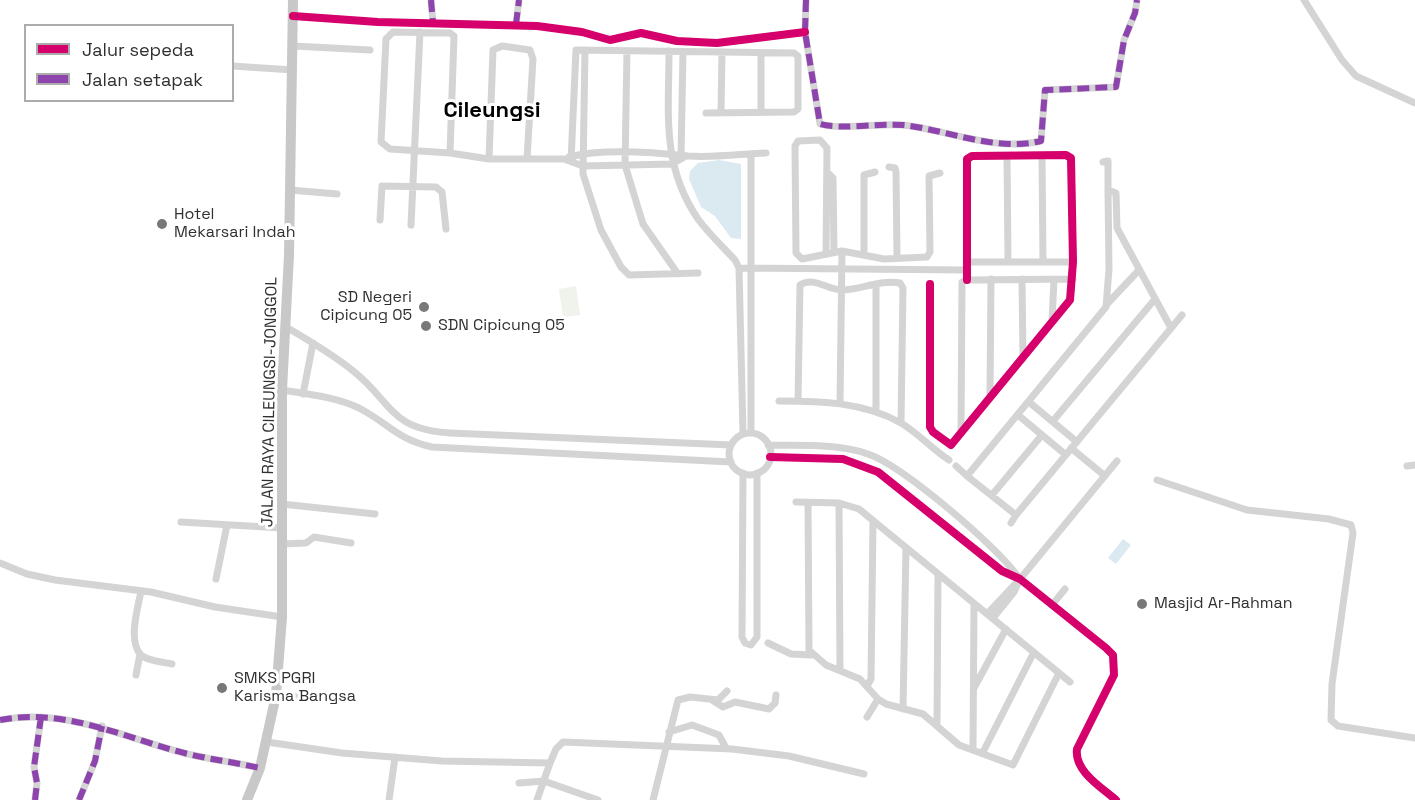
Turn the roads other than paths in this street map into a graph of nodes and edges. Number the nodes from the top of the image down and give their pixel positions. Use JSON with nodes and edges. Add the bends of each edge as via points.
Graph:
{"nodes":[{"id":1,"x":293,"y":0,"type":"edge"},
{"id":2,"x":431,"y":0,"type":"edge"},
{"id":3,"x":519,"y":0,"type":"edge"},
{"id":4,"x":806,"y":0,"type":"edge"},
{"id":5,"x":1137,"y":0,"type":"edge"},
{"id":6,"x":1304,"y":0,"type":"edge"},
{"id":7,"x":293,"y":16,"type":"junction"},
{"id":8,"x":433,"y":23,"type":"junction"},
{"id":9,"x":516,"y":24,"type":"junction"},
{"id":10,"x":420,"y":32,"type":"junction"},
{"id":11,"x":805,"y":32,"type":"junction"},
{"id":12,"x":293,"y":46,"type":"junction"},
{"id":13,"x":370,"y":50,"type":"dead end"},
{"id":14,"x":585,"y":50,"type":"junction"},
{"id":15,"x":627,"y":51,"type":"junction"},
{"id":16,"x":669,"y":51,"type":"junction"},
{"id":17,"x":683,"y":52,"type":"junction"},
{"id":18,"x":722,"y":52,"type":"junction"},
{"id":19,"x":761,"y":53,"type":"junction"},
{"id":20,"x":234,"y":66,"type":"edge"},
{"id":21,"x":293,"y":70,"type":"junction"},
{"id":22,"x":1415,"y":103,"type":"edge"},
{"id":23,"x":722,"y":112,"type":"junction"},
{"id":24,"x":761,"y":112,"type":"junction"},
{"id":25,"x":706,"y":113,"type":"dead end"},
{"id":26,"x":415,"y":149,"type":"junction"},
{"id":27,"x":669,"y":152,"type":"junction"},
{"id":28,"x":450,"y":153,"type":"junction"},
{"id":29,"x":584,"y":153,"type":"junction"},
{"id":30,"x":625,"y":153,"type":"junction"},
{"id":31,"x":766,"y":153,"type":"dead end"},
{"id":32,"x":751,"y":154,"type":"junction"},
{"id":33,"x":683,"y":156,"type":"junction"},
{"id":34,"x":1007,"y":156,"type":"junction"},
{"id":35,"x":1042,"y":156,"type":"junction"},
{"id":36,"x":489,"y":159,"type":"junction"},
{"id":37,"x":527,"y":159,"type":"junction"},
{"id":38,"x":568,"y":159,"type":"junction"},
{"id":39,"x":1103,"y":162,"type":"dead end"},
{"id":40,"x":672,"y":164,"type":"junction"},
{"id":41,"x":625,"y":165,"type":"junction"},
{"id":42,"x":583,"y":166,"type":"junction"},
{"id":43,"x":889,"y":167,"type":"dead end"},
{"id":44,"x":875,"y":172,"type":"dead end"},
{"id":45,"x":940,"y":173,"type":"dead end"},
{"id":46,"x":412,"y":187,"type":"junction"},
{"id":47,"x":290,"y":190,"type":"junction"},
{"id":48,"x":337,"y":194,"type":"dead end"},
{"id":49,"x":380,"y":219,"type":"dead end"},
{"id":50,"x":411,"y":225,"type":"dead end"},
{"id":51,"x":1113,"y":228,"type":"junction"},
{"id":52,"x":446,"y":229,"type":"dead end"},
{"id":53,"x":834,"y":252,"type":"junction"},
{"id":54,"x":864,"y":255,"type":"junction"},
{"id":55,"x":897,"y":257,"type":"junction"},
{"id":56,"x":1008,"y":261,"type":"junction"},
{"id":57,"x":1043,"y":262,"type":"junction"},
{"id":58,"x":1073,"y":262,"type":"junction"},
{"id":59,"x":967,"y":266,"type":"junction"},
{"id":60,"x":739,"y":268,"type":"junction"},
{"id":61,"x":752,"y":268,"type":"junction"},
{"id":62,"x":842,"y":270,"type":"junction"},
{"id":63,"x":1139,"y":270,"type":"junction"},
{"id":64,"x":698,"y":273,"type":"dead end"},
{"id":65,"x":678,"y":274,"type":"junction"},
{"id":66,"x":991,"y":279,"type":"junction"},
{"id":67,"x":1022,"y":279,"type":"junction"},
{"id":68,"x":1054,"y":279,"type":"junction"},
{"id":69,"x":1073,"y":279,"type":"junction"},
{"id":70,"x":967,"y":280,"type":"junction"},
{"id":71,"x":876,"y":284,"type":"junction"},
{"id":72,"x":930,"y":284,"type":"dead end"},
{"id":73,"x":842,"y":290,"type":"junction"},
{"id":74,"x":1155,"y":299,"type":"junction"},
{"id":75,"x":1107,"y":303,"type":"junction"},
{"id":76,"x":1182,"y":315,"type":"dead end"},
{"id":77,"x":1052,"y":323,"type":"junction"},
{"id":78,"x":286,"y":327,"type":"junction"},
{"id":79,"x":1171,"y":328,"type":"junction"},
{"id":80,"x":313,"y":343,"type":"junction"},
{"id":81,"x":1023,"y":358,"type":"junction"},
{"id":82,"x":282,"y":390,"type":"junction"},
{"id":83,"x":303,"y":394,"type":"junction"},
{"id":84,"x":990,"y":396,"type":"junction"},
{"id":85,"x":742,"y":399,"type":"junction"},
{"id":86,"x":751,"y":399,"type":"junction"},
{"id":87,"x":779,"y":401,"type":"dead end"},
{"id":88,"x":798,"y":401,"type":"junction"},
{"id":89,"x":1029,"y":402,"type":"junction"},
{"id":90,"x":840,"y":403,"type":"junction"},
{"id":91,"x":876,"y":412,"type":"junction"},
{"id":92,"x":1018,"y":415,"type":"junction"},
{"id":93,"x":1053,"y":421,"type":"junction"},
{"id":94,"x":901,"y":423,"type":"junction"},
{"id":95,"x":961,"y":432,"type":"junction"},
{"id":96,"x":747,"y":433,"type":"junction"},
{"id":97,"x":518,"y":435,"type":"junction"},
{"id":98,"x":1042,"y":435,"type":"junction"},
{"id":99,"x":576,"y":438,"type":"junction"},
{"id":100,"x":768,"y":444,"type":"junction"},
{"id":101,"x":731,"y":445,"type":"junction"},
{"id":102,"x":1074,"y":445,"type":"junction"},
{"id":103,"x":518,"y":451,"type":"junction"},
{"id":104,"x":574,"y":453,"type":"junction"},
{"id":105,"x":1066,"y":454,"type":"junction"},
{"id":106,"x":770,"y":457,"type":"junction"},
{"id":107,"x":949,"y":460,"type":"dead end"},
{"id":108,"x":1117,"y":461,"type":"dead end"},
{"id":109,"x":731,"y":462,"type":"junction"},
{"id":110,"x":956,"y":466,"type":"dead end"},
{"id":111,"x":743,"y":473,"type":"junction"},
{"id":112,"x":757,"y":473,"type":"junction"},
{"id":113,"x":967,"y":476,"type":"junction"},
{"id":114,"x":1105,"y":476,"type":"junction"},
{"id":115,"x":1157,"y":480,"type":"dead end"},
{"id":116,"x":992,"y":495,"type":"junction"},
{"id":117,"x":796,"y":502,"type":"dead end"},
{"id":118,"x":808,"y":502,"type":"junction"},
{"id":119,"x":840,"y":503,"type":"junction"},
{"id":120,"x":282,"y":504,"type":"junction"},
{"id":121,"x":375,"y":514,"type":"dead end"},
{"id":122,"x":1016,"y":515,"type":"junction"},
{"id":123,"x":181,"y":522,"type":"dead end"},
{"id":124,"x":873,"y":522,"type":"junction"},
{"id":125,"x":1011,"y":523,"type":"dead end"},
{"id":126,"x":227,"y":525,"type":"junction"},
{"id":127,"x":282,"y":528,"type":"junction"},
{"id":128,"x":351,"y":543,"type":"dead end"},
{"id":129,"x":282,"y":544,"type":"junction"},
{"id":130,"x":906,"y":548,"type":"junction"},
{"id":131,"x":0,"y":562,"type":"edge"},
{"id":132,"x":938,"y":575,"type":"junction"},
{"id":133,"x":216,"y":579,"type":"dead end"},
{"id":134,"x":1020,"y":579,"type":"junction"},
{"id":135,"x":1065,"y":589,"type":"dead end"},
{"id":136,"x":141,"y":591,"type":"junction"},
{"id":137,"x":974,"y":604,"type":"junction"},
{"id":138,"x":1052,"y":605,"type":"junction"},
{"id":139,"x":990,"y":616,"type":"junction"},
{"id":140,"x":282,"y":618,"type":"junction"},
{"id":141,"x":1006,"y":629,"type":"junction"},
{"id":142,"x":768,"y":643,"type":"dead end"},
{"id":143,"x":1034,"y":652,"type":"junction"},
{"id":144,"x":140,"y":654,"type":"junction"},
{"id":145,"x":811,"y":655,"type":"junction"},
{"id":146,"x":172,"y":664,"type":"dead end"},
{"id":147,"x":840,"y":670,"type":"junction"},
{"id":148,"x":1059,"y":673,"type":"junction"},
{"id":149,"x":136,"y":675,"type":"dead end"},
{"id":150,"x":1070,"y":682,"type":"dead end"},
{"id":151,"x":867,"y":686,"type":"junction"},
{"id":152,"x":973,"y":689,"type":"junction"},
{"id":153,"x":727,"y":691,"type":"dead end"},
{"id":154,"x":276,"y":695,"type":"junction"},
{"id":155,"x":776,"y":695,"type":"dead end"},
{"id":156,"x":318,"y":699,"type":"dead end"},
{"id":157,"x":878,"y":699,"type":"junction"},
{"id":158,"x":712,"y":700,"type":"junction"},
{"id":159,"x":903,"y":709,"type":"junction"},
{"id":160,"x":41,"y":717,"type":"junction"},
{"id":161,"x":867,"y":717,"type":"dead end"},
{"id":162,"x":0,"y":720,"type":"edge"},
{"id":163,"x":937,"y":723,"type":"junction"},
{"id":164,"x":102,"y":726,"type":"junction"},
{"id":165,"x":669,"y":732,"type":"junction"},
{"id":166,"x":1415,"y":738,"type":"edge"},
{"id":167,"x":267,"y":742,"type":"junction"},
{"id":168,"x":665,"y":746,"type":"junction"},
{"id":169,"x":726,"y":748,"type":"junction"},
{"id":170,"x":973,"y":748,"type":"junction"},
{"id":171,"x":983,"y":752,"type":"junction"},
{"id":172,"x":395,"y":757,"type":"junction"},
{"id":173,"x":550,"y":763,"type":"junction"},
{"id":174,"x":260,"y":768,"type":"junction"},
{"id":175,"x":864,"y":774,"type":"dead end"},
{"id":176,"x":544,"y":781,"type":"junction"},
{"id":177,"x":519,"y":783,"type":"dead end"},
{"id":178,"x":35,"y":800,"type":"edge"},
{"id":179,"x":79,"y":800,"type":"edge"},
{"id":180,"x":247,"y":800,"type":"edge"},
{"id":181,"x":389,"y":800,"type":"edge"},
{"id":182,"x":537,"y":800,"type":"edge"},
{"id":183,"x":598,"y":800,"type":"edge"},
{"id":184,"x":653,"y":800,"type":"edge"},
{"id":185,"x":1116,"y":800,"type":"edge"}],
"edges":[{"from":1,"to":7,"type":"main road","name":"JALAN RAYA CILEUNGSI-JONGGOL"},
{"from":2,"to":8,"type":"street"},
{"from":3,"to":9,"type":"street"},
{"from":4,"to":11,"type":"street"},
{"from":5,"to":11,"type":"street","via":[[1124,40],[1116,87],[1045,90],[1042,137],[1037,142],[972,140],[905,125],[820,124]]},
{"from":6,"to":22,"type":"street","via":[[1356,76]]},
{"from":7,"to":8,"type":"street"},
{"from":7,"to":12,"type":"main road","name":"JALAN RAYA CILEUNGSI-JONGGOL"},
{"from":8,"to":9,"type":"street"},
{"from":9,"to":11,"type":"street","via":[[582,32],[610,40],[641,33],[677,41],[717,43]]},
{"from":10,"to":26,"type":"street"},
{"from":10,"to":26,"type":"street","via":[[393,32],[386,39],[381,142],[390,149]]},
{"from":10,"to":28,"type":"street","via":[[450,33],[456,41]]},
{"from":12,"to":13,"type":"street"},
{"from":12,"to":21,"type":"main road","name":"JALAN RAYA CILEUNGSI-JONGGOL"},
{"from":14,"to":15,"type":"street"},
{"from":14,"to":29,"type":"street"},
{"from":14,"to":38,"type":"street","via":[[574,51]]},
{"from":15,"to":16,"type":"street"},
{"from":15,"to":30,"type":"street"},
{"from":16,"to":17,"type":"street"},
{"from":16,"to":27,"type":"street"},
{"from":17,"to":18,"type":"street"},
{"from":17,"to":33,"type":"street"},
{"from":18,"to":19,"type":"street"},
{"from":18,"to":23,"type":"street"},
{"from":19,"to":24,"type":"street"},
{"from":19,"to":24,"type":"street","via":[[798,56],[800,105],[794,112]]},
{"from":20,"to":21,"type":"street"},
{"from":21,"to":47,"type":"main road","name":"JALAN RAYA CILEUNGSI-JONGGOL"},
{"from":23,"to":24,"type":"street"},
{"from":23,"to":25,"type":"street"},
{"from":26,"to":28,"type":"street"},
{"from":26,"to":46,"type":"street"},
{"from":27,"to":30,"type":"street"},
{"from":27,"to":33,"type":"street"},
{"from":27,"to":40,"type":"street"},
{"from":28,"to":36,"type":"street"},
{"from":29,"to":30,"type":"street"},
{"from":29,"to":38,"type":"street"},
{"from":29,"to":42,"type":"street"},
{"from":30,"to":41,"type":"street"},
{"from":31,"to":32,"type":"street"},
{"from":32,"to":33,"type":"street"},
{"from":32,"to":61,"type":"street"},
{"from":33,"to":40,"type":"street"},
{"from":34,"to":35,"type":"street"},
{"from":34,"to":56,"type":"street"},
{"from":34,"to":59,"type":"street","via":[[967,159]]},
{"from":35,"to":57,"type":"street"},
{"from":35,"to":58,"type":"street","via":[[1066,155],[1073,164]]},
{"from":36,"to":37,"type":"street"},
{"from":36,"to":37,"type":"street","via":[[493,50],[502,46],[530,50],[534,58]]},
{"from":37,"to":38,"type":"street"},
{"from":38,"to":42,"type":"street"},
{"from":39,"to":51,"type":"street","via":[[1108,161]]},
{"from":40,"to":41,"type":"street"},
{"from":40,"to":60,"type":"street","via":[[697,218]]},
{"from":41,"to":42,"type":"street"},
{"from":41,"to":65,"type":"street","via":[[643,224]]},
{"from":42,"to":65,"type":"street","via":[[591,204],[621,267],[629,275]]},
{"from":43,"to":55,"type":"street","via":[[896,172]]},
{"from":44,"to":54,"type":"street","via":[[864,175]]},
{"from":45,"to":55,"type":"street","via":[[929,176],[930,252],[927,257]]},
{"from":46,"to":49,"type":"street","via":[[382,186]]},
{"from":46,"to":50,"type":"street"},
{"from":46,"to":52,"type":"street","via":[[441,190]]},
{"from":47,"to":48,"type":"street"},
{"from":47,"to":78,"type":"main road","name":"JALAN RAYA CILEUNGSI-JONGGOL"},
{"from":51,"to":63,"type":"street"},
{"from":51,"to":75,"type":"street"},
{"from":53,"to":53,"type":"street","via":[[833,178],[827,172],[827,148],[825,142],[798,141],[796,253],[802,259]]},
{"from":53,"to":54,"type":"street"},
{"from":53,"to":62,"type":"street"},
{"from":54,"to":55,"type":"street"},
{"from":56,"to":57,"type":"street"},
{"from":56,"to":59,"type":"street"},
{"from":57,"to":58,"type":"street"},
{"from":58,"to":69,"type":"street"},
{"from":59,"to":62,"type":"street"},
{"from":59,"to":70,"type":"street"},
{"from":60,"to":61,"type":"street"},
{"from":60,"to":85,"type":"street"},
{"from":61,"to":62,"type":"street"},
{"from":61,"to":86,"type":"street"},
{"from":62,"to":73,"type":"street"},
{"from":63,"to":74,"type":"street"},
{"from":63,"to":75,"type":"street"},
{"from":64,"to":65,"type":"street"},
{"from":66,"to":67,"type":"street"},
{"from":66,"to":70,"type":"street"},
{"from":66,"to":84,"type":"street"},
{"from":67,"to":68,"type":"street"},
{"from":67,"to":81,"type":"street"},
{"from":68,"to":69,"type":"street"},
{"from":68,"to":77,"type":"street"},
{"from":69,"to":77,"type":"street","via":[[1070,300]]},
{"from":70,"to":95,"type":"street","via":[[961,286]]},
{"from":71,"to":73,"type":"street"},
{"from":71,"to":91,"type":"street"},
{"from":71,"to":94,"type":"street","via":[[895,282],[903,288]]},
{"from":72,"to":95,"type":"street","via":[[930,427],[951,445]]},
{"from":73,"to":88,"type":"street","via":[[812,281],[800,285]]},
{"from":73,"to":90,"type":"street"},
{"from":74,"to":79,"type":"street"},
{"from":74,"to":93,"type":"street"},
{"from":75,"to":89,"type":"street"},
{"from":76,"to":79,"type":"street"},
{"from":77,"to":81,"type":"street"},
{"from":78,"to":80,"type":"street"},
{"from":78,"to":82,"type":"main road","name":"JALAN RAYA CILEUNGSI-JONGGOL"},
{"from":79,"to":102,"type":"street"},
{"from":80,"to":83,"type":"street"},
{"from":80,"to":97,"type":"street","via":[[354,371],[387,409],[410,426],[430,432]]},
{"from":81,"to":84,"type":"street"},
{"from":82,"to":83,"type":"street"},
{"from":82,"to":120,"type":"main road","name":"JALAN RAYA CILEUNGSI-JONGGOL"},
{"from":83,"to":103,"type":"street","via":[[359,408],[416,444]]},
{"from":84,"to":95,"type":"street"},
{"from":85,"to":86,"type":"street"},
{"from":85,"to":96,"type":"street"},
{"from":86,"to":96,"type":"street"},
{"from":87,"to":88,"type":"street"},
{"from":88,"to":90,"type":"street"},
{"from":89,"to":92,"type":"street"},
{"from":89,"to":93,"type":"street"},
{"from":90,"to":91,"type":"street"},
{"from":91,"to":94,"type":"street"},
{"from":92,"to":98,"type":"street"},
{"from":92,"to":113,"type":"street"},
{"from":93,"to":102,"type":"street"},
{"from":94,"to":107,"type":"street"},
{"from":96,"to":100,"type":"street","via":[[763,437]]},
{"from":96,"to":101,"type":"street"},
{"from":97,"to":99,"type":"street"},
{"from":97,"to":103,"type":"street"},
{"from":98,"to":105,"type":"street"},
{"from":98,"to":116,"type":"street"},
{"from":99,"to":101,"type":"street"},
{"from":99,"to":104,"type":"street"},
{"from":100,"to":106,"type":"street"},
{"from":100,"to":134,"type":"street","via":[[845,449],[885,462],[1009,562]]},
{"from":101,"to":109,"type":"street"},
{"from":102,"to":105,"type":"street"},
{"from":102,"to":114,"type":"street"},
{"from":103,"to":104,"type":"street"},
{"from":104,"to":109,"type":"street"},
{"from":105,"to":122,"type":"street"},
{"from":106,"to":112,"type":"street","via":[[766,467]]},
{"from":106,"to":134,"type":"street","via":[[843,459],[878,472],[1002,571]]},
{"from":108,"to":114,"type":"street"},
{"from":109,"to":111,"type":"street"},
{"from":110,"to":113,"type":"street"},
{"from":111,"to":112,"type":"street"},
{"from":111,"to":112,"type":"street","via":[[742,638],[748,645],[757,637]]},
{"from":113,"to":116,"type":"street"},
{"from":114,"to":134,"type":"street"},
{"from":115,"to":166,"type":"street","via":[[1247,510],[1351,525],[1331,720],[1338,726]]},
{"from":116,"to":122,"type":"street"},
{"from":117,"to":118,"type":"street"},
{"from":118,"to":119,"type":"street"},
{"from":118,"to":145,"type":"street"},
{"from":119,"to":124,"type":"street","via":[[859,509]]},
{"from":119,"to":147,"type":"street"},
{"from":120,"to":121,"type":"street"},
{"from":120,"to":127,"type":"main road","name":"JALAN RAYA CILEUNGSI-JONGGOL"},
{"from":122,"to":125,"type":"street"},
{"from":123,"to":126,"type":"street"},
{"from":124,"to":130,"type":"street"},
{"from":124,"to":151,"type":"street","via":[[871,679]]},
{"from":126,"to":127,"type":"street"},
{"from":126,"to":133,"type":"street"},
{"from":127,"to":129,"type":"main road","name":"JALAN RAYA CILEUNGSI-JONGGOL"},
{"from":128,"to":129,"type":"street","via":[[314,537],[306,543]]},
{"from":129,"to":140,"type":"main road","name":"JALAN RAYA CILEUNGSI-JONGGOL"},
{"from":130,"to":132,"type":"street"},
{"from":130,"to":159,"type":"street"},
{"from":131,"to":136,"type":"street","via":[[27,574]]},
{"from":132,"to":137,"type":"street"},
{"from":132,"to":163,"type":"street"},
{"from":134,"to":138,"type":"street"},
{"from":134,"to":139,"type":"street","via":[[1014,592]]},
{"from":135,"to":138,"type":"street"},
{"from":136,"to":140,"type":"street"},
{"from":136,"to":144,"type":"street","via":[[135,634]]},
{"from":137,"to":139,"type":"street"},
{"from":137,"to":152,"type":"street"},
{"from":138,"to":185,"type":"street","via":[[1113,656],[1114,675],[1076,758],[1080,767]]},
{"from":139,"to":141,"type":"street"},
{"from":140,"to":154,"type":"main road","name":"JALAN RAYA CILEUNGSI-JONGGOL"},
{"from":141,"to":143,"type":"street"},
{"from":141,"to":152,"type":"street"},
{"from":142,"to":145,"type":"street","via":[[791,654]]},
{"from":143,"to":148,"type":"street"},
{"from":143,"to":171,"type":"street"},
{"from":144,"to":146,"type":"street"},
{"from":144,"to":149,"type":"street"},
{"from":145,"to":147,"type":"street"},
{"from":147,"to":151,"type":"street"},
{"from":148,"to":150,"type":"street"},
{"from":148,"to":171,"type":"street","via":[[1013,765]]},
{"from":151,"to":157,"type":"street"},
{"from":152,"to":170,"type":"street"},
{"from":153,"to":158,"type":"street","via":[[722,698]]},
{"from":154,"to":156,"type":"street"},
{"from":154,"to":167,"type":"main road","name":"JALAN RAYA CILEUNGSI-JONGGOL"},
{"from":155,"to":158,"type":"street","via":[[769,709],[740,703],[723,707]]},
{"from":157,"to":159,"type":"street"},
{"from":157,"to":161,"type":"street"},
{"from":158,"to":165,"type":"street","via":[[678,700]]},
{"from":159,"to":163,"type":"street"},
{"from":160,"to":162,"type":"street"},
{"from":160,"to":164,"type":"street"},
{"from":160,"to":178,"type":"street","via":[[33,767],[37,783]]},
{"from":163,"to":170,"type":"street","via":[[959,744]]},
{"from":164,"to":174,"type":"street","via":[[192,755]]},
{"from":164,"to":179,"type":"street","via":[[95,761]]},
{"from":165,"to":168,"type":"street"},
{"from":165,"to":169,"type":"street","via":[[692,725],[719,735]]},
{"from":167,"to":172,"type":"street"},
{"from":167,"to":174,"type":"main road","name":"JALAN RAYA CILEUNGSI-JONGGOL"},
{"from":168,"to":169,"type":"street"},
{"from":168,"to":173,"type":"street","via":[[563,742]]},
{"from":168,"to":184,"type":"street"},
{"from":169,"to":175,"type":"street","via":[[789,756]]},
{"from":170,"to":171,"type":"street"},
{"from":172,"to":173,"type":"street","via":[[481,764]]},
{"from":172,"to":181,"type":"street"},
{"from":173,"to":176,"type":"street"},
{"from":174,"to":180,"type":"main road","name":"JALAN RAYA CILEUNGSI-JONGGOL"},
{"from":176,"to":177,"type":"street"},
{"from":176,"to":182,"type":"street"},
{"from":176,"to":183,"type":"street"}]}
